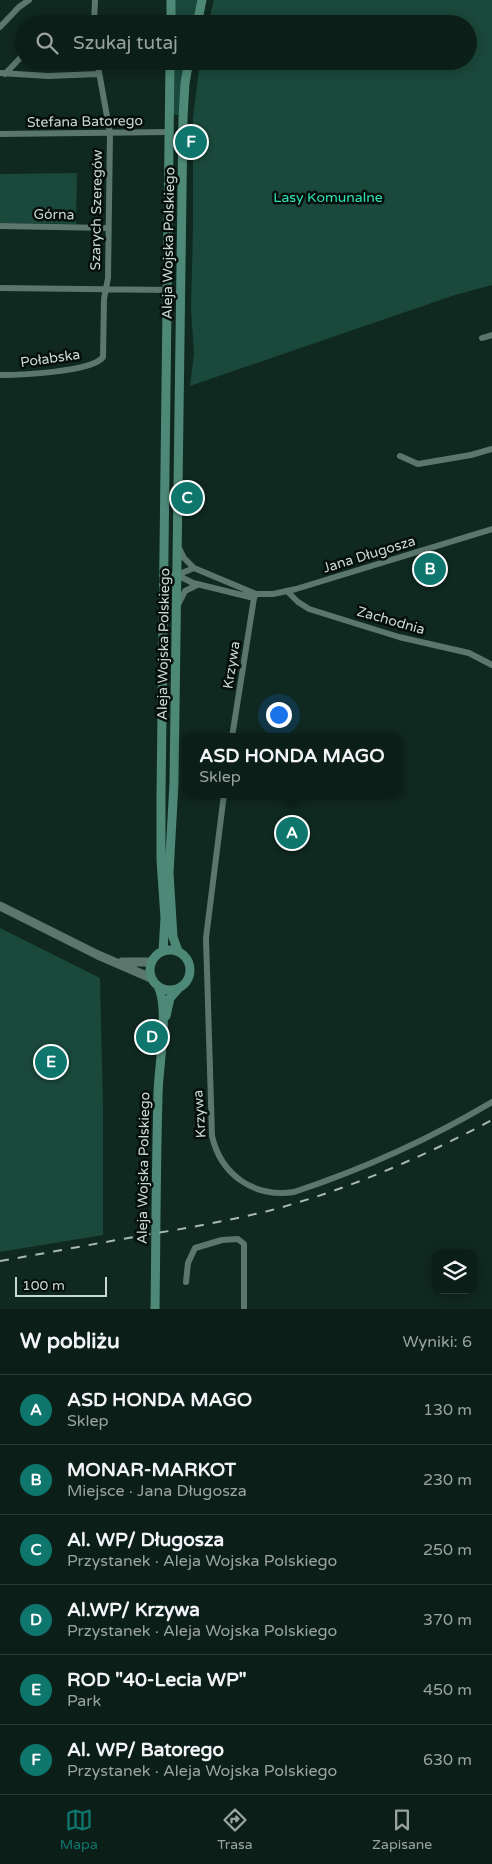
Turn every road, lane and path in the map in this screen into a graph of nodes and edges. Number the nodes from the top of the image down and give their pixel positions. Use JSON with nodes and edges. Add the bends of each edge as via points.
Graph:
{"nodes":[{"id":1,"x":29,"y":0,"type":"edge"},
{"id":2,"x":95,"y":0,"type":"edge"},
{"id":3,"x":171,"y":0,"type":"edge"},
{"id":4,"x":202,"y":0,"type":"edge"},
{"id":5,"x":94,"y":15,"type":"edge"},
{"id":6,"x":171,"y":15,"type":"edge"},
{"id":7,"x":199,"y":15,"type":"edge"},
{"id":8,"x":0,"y":27,"type":"edge"},
{"id":9,"x":15,"y":62,"type":"edge"},
{"id":10,"x":98,"y":70,"type":"edge"},
{"id":11,"x":170,"y":70,"type":"edge"},
{"id":12,"x":188,"y":70,"type":"edge"},
{"id":13,"x":2,"y":74,"type":"edge"},
{"id":14,"x":99,"y":74,"type":"junction"},
{"id":15,"x":170,"y":132,"type":"junction"},
{"id":16,"x":110,"y":133,"type":"junction"},
{"id":17,"x":0,"y":134,"type":"edge"},
{"id":18,"x":0,"y":226,"type":"edge"},
{"id":19,"x":108,"y":228,"type":"junction"},
{"id":20,"x":0,"y":288,"type":"edge"},
{"id":21,"x":107,"y":289,"type":"junction"},
{"id":22,"x":168,"y":290,"type":"junction"},
{"id":23,"x":167,"y":335,"type":"junction"},
{"id":24,"x":180,"y":335,"type":"junction"},
{"id":25,"x":492,"y":335,"type":"edge"},
{"id":26,"x":482,"y":338,"type":"dead end"},
{"id":27,"x":101,"y":359,"type":"joint"},
{"id":28,"x":0,"y":375,"type":"edge"},
{"id":29,"x":492,"y":449,"type":"edge"},
{"id":30,"x":400,"y":456,"type":"dead end"},
{"id":31,"x":492,"y":530,"type":"edge"},
{"id":32,"x":178,"y":542,"type":"junction"},
{"id":33,"x":194,"y":568,"type":"junction"},
{"id":34,"x":164,"y":575,"type":"junction"},
{"id":35,"x":178,"y":575,"type":"junction"},
{"id":36,"x":198,"y":584,"type":"junction"},
{"id":37,"x":287,"y":591,"type":"junction"},
{"id":38,"x":255,"y":596,"type":"junction"},
{"id":39,"x":177,"y":609,"type":"junction"},
{"id":40,"x":492,"y":665,"type":"edge"},
{"id":41,"x":163,"y":672,"type":"junction"},
{"id":42,"x":176,"y":673,"type":"junction"},
{"id":43,"x":233,"y":733,"type":"edge"},
{"id":44,"x":223,"y":798,"type":"edge"},
{"id":45,"x":0,"y":906,"type":"edge"},
{"id":46,"x":162,"y":951,"type":"junction"},
{"id":47,"x":178,"y":951,"type":"junction"},
{"id":48,"x":114,"y":961,"type":"junction"},
{"id":49,"x":151,"y":962,"type":"junction"},
{"id":50,"x":151,"y":978,"type":"junction"},
{"id":51,"x":158,"y":986,"type":"junction"},
{"id":52,"x":178,"y":989,"type":"junction"},
{"id":53,"x":163,"y":1028,"type":"junction"},
{"id":54,"x":492,"y":1102,"type":"edge"},
{"id":55,"x":186,"y":1282,"type":"dead end"},
{"id":56,"x":155,"y":1309,"type":"edge"},
{"id":57,"x":244,"y":1309,"type":"edge"}],
"edges":[{"from":1,"to":8,"type":"street"},
{"from":2,"to":5,"type":"street"},
{"from":3,"to":6,"type":"main road"},
{"from":4,"to":7,"type":"main road"},
{"from":9,"to":13,"type":"street"},
{"from":10,"to":14,"type":"street","name":"Szarych Szeregów"},
{"from":11,"to":15,"type":"main road","name":"Aleja Wojska Polskiego"},
{"from":12,"to":24,"type":"main road","name":"Aleja Wojska Polskiego","via":[[183,118]]},
{"from":13,"to":14,"type":"street"},
{"from":14,"to":16,"type":"street","name":"Szarych Szeregów"},
{"from":15,"to":16,"type":"street","name":"Stefana Batorego"},
{"from":15,"to":22,"type":"main road","name":"Aleja Wojska Polskiego"},
{"from":16,"to":17,"type":"street","name":"Stefana Batorego"},
{"from":16,"to":19,"type":"street","name":"Szarych Szeregów"},
{"from":18,"to":19,"type":"street","name":"Górna"},
{"from":19,"to":21,"type":"street","name":"Szarych Szeregów"},
{"from":20,"to":21,"type":"street"},
{"from":21,"to":22,"type":"street"},
{"from":21,"to":27,"type":"street","name":"Szarych Szeregów"},
{"from":22,"to":23,"type":"main road","name":"Aleja Wojska Polskiego"},
{"from":23,"to":24,"type":"main road","name":"Aleja Wojska Polskiego"},
{"from":23,"to":34,"type":"main road","name":"Aleja Wojska Polskiego"},
{"from":24,"to":32,"type":"main road","name":"Aleja Wojska Polskiego"},
{"from":25,"to":26,"type":"street"},
{"from":27,"to":28,"type":"street","name":"Połabska","via":[[51,372]]},
{"from":29,"to":30,"type":"street","via":[[418,464]]},
{"from":31,"to":37,"type":"street","name":"Jana Długosza"},
{"from":32,"to":33,"type":"street","via":[[181,555]]},
{"from":32,"to":35,"type":"main road","name":"Aleja Wojska Polskiego"},
{"from":33,"to":35,"type":"street"},
{"from":33,"to":38,"type":"street"},
{"from":34,"to":35,"type":"street"},
{"from":34,"to":41,"type":"main road","name":"Aleja Wojska Polskiego"},
{"from":35,"to":36,"type":"street"},
{"from":35,"to":39,"type":"main road","name":"Aleja Wojska Polskiego"},
{"from":36,"to":38,"type":"street"},
{"from":36,"to":39,"type":"street","via":[[183,593]]},
{"from":37,"to":38,"type":"street","name":"Jana Długosza"},
{"from":37,"to":40,"type":"street","name":"Zachodnia","via":[[309,609],[399,637],[469,653]]},
{"from":38,"to":43,"type":"street","name":"Krzywa"},
{"from":39,"to":42,"type":"main road","name":"Aleja Wojska Polskiego"},
{"from":41,"to":42,"type":"main road"},
{"from":41,"to":46,"type":"main road","name":"Aleja Wojska Polskiego","via":[[161,860],[165,918]]},
{"from":42,"to":47,"type":"main road","name":"Aleja Wojska Polskiego","via":[[174,808],[169,873],[173,937]]},
{"from":44,"to":54,"type":"street","name":"Krzywa","via":[[206,956],[212,1136],[225,1166],[240,1181],[258,1190],[294,1192],[404,1148]]},
{"from":45,"to":48,"type":"street"},
{"from":46,"to":47,"type":"main road"},
{"from":46,"to":49,"type":"main road"},
{"from":47,"to":52,"type":"main road","via":[[187,959],[190,970],[187,982]]},
{"from":48,"to":49,"type":"street"},
{"from":48,"to":50,"type":"street"},
{"from":49,"to":50,"type":"main road"},
{"from":50,"to":51,"type":"main road"},
{"from":51,"to":52,"type":"main road","via":[[166,990]]},
{"from":51,"to":53,"type":"main road","name":"Aleja Wojska Polskiego","via":[[162,998]]},
{"from":52,"to":53,"type":"main road","name":"Aleja Wojska Polskiego","via":[[170,998]]},
{"from":53,"to":56,"type":"main road","name":"Aleja Wojska Polskiego","via":[[158,1097]]},
{"from":55,"to":57,"type":"street","via":[[188,1263],[195,1248],[238,1239],[244,1244]]}]}
